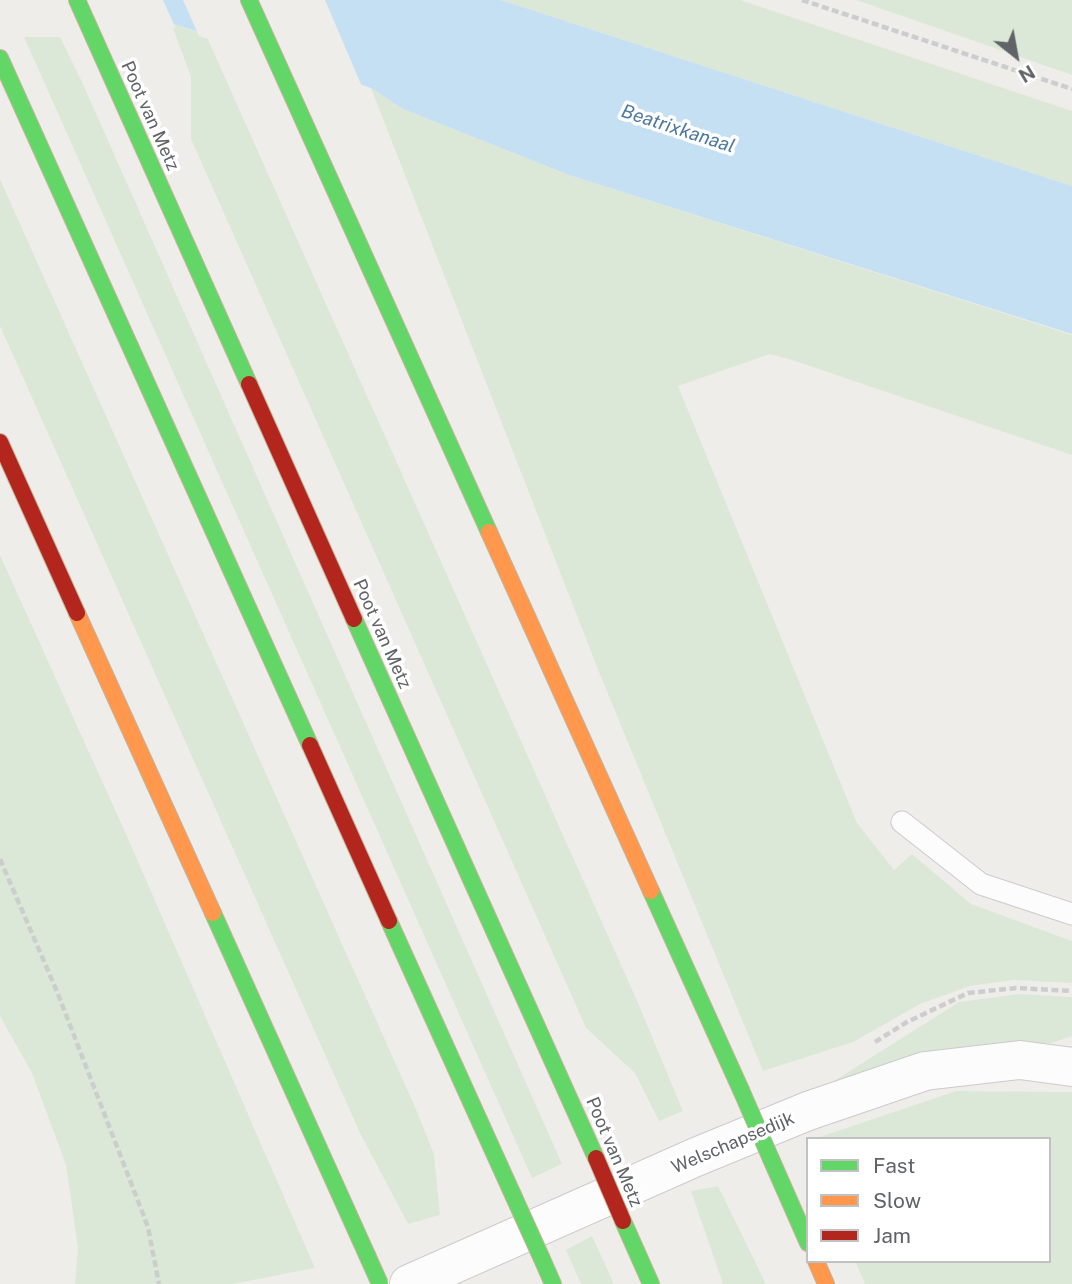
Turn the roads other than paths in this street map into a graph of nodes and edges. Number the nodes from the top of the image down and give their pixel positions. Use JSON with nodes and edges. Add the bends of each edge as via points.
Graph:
{"nodes":[{"id":1,"x":248,"y":0,"type":"edge"},
{"id":2,"x":80,"y":8,"type":"edge"},
{"id":3,"x":0,"y":58,"type":"edge"},
{"id":4,"x":0,"y":442,"type":"edge"},
{"id":5,"x":902,"y":822,"type":"dead end"},
{"id":6,"x":1072,"y":914,"type":"edge"},
{"id":7,"x":1072,"y":1067,"type":"edge"},
{"id":8,"x":806,"y":1238,"type":"edge"},
{"id":9,"x":817,"y":1263,"type":"edge"},
{"id":10,"x":380,"y":1284,"type":"edge"},
{"id":11,"x":409,"y":1284,"type":"edge"},
{"id":12,"x":553,"y":1284,"type":"edge"},
{"id":13,"x":651,"y":1284,"type":"edge"},
{"id":14,"x":826,"y":1284,"type":"edge"}],
"edges":[{"from":1,"to":8,"type":"highway","bridge":true},
{"from":2,"to":13,"type":"highway","name":"Poot van Metz","bridge":true},
{"from":3,"to":12,"type":"highway","bridge":true},
{"from":4,"to":10,"type":"highway","bridge":true},
{"from":5,"to":6,"type":"lane","via":[[981,884]]},
{"from":7,"to":11,"type":"street","name":"Welschapsedijk","via":[[1020,1060],[925,1070],[808,1111]]},
{"from":9,"to":14,"type":"highway"}]}
